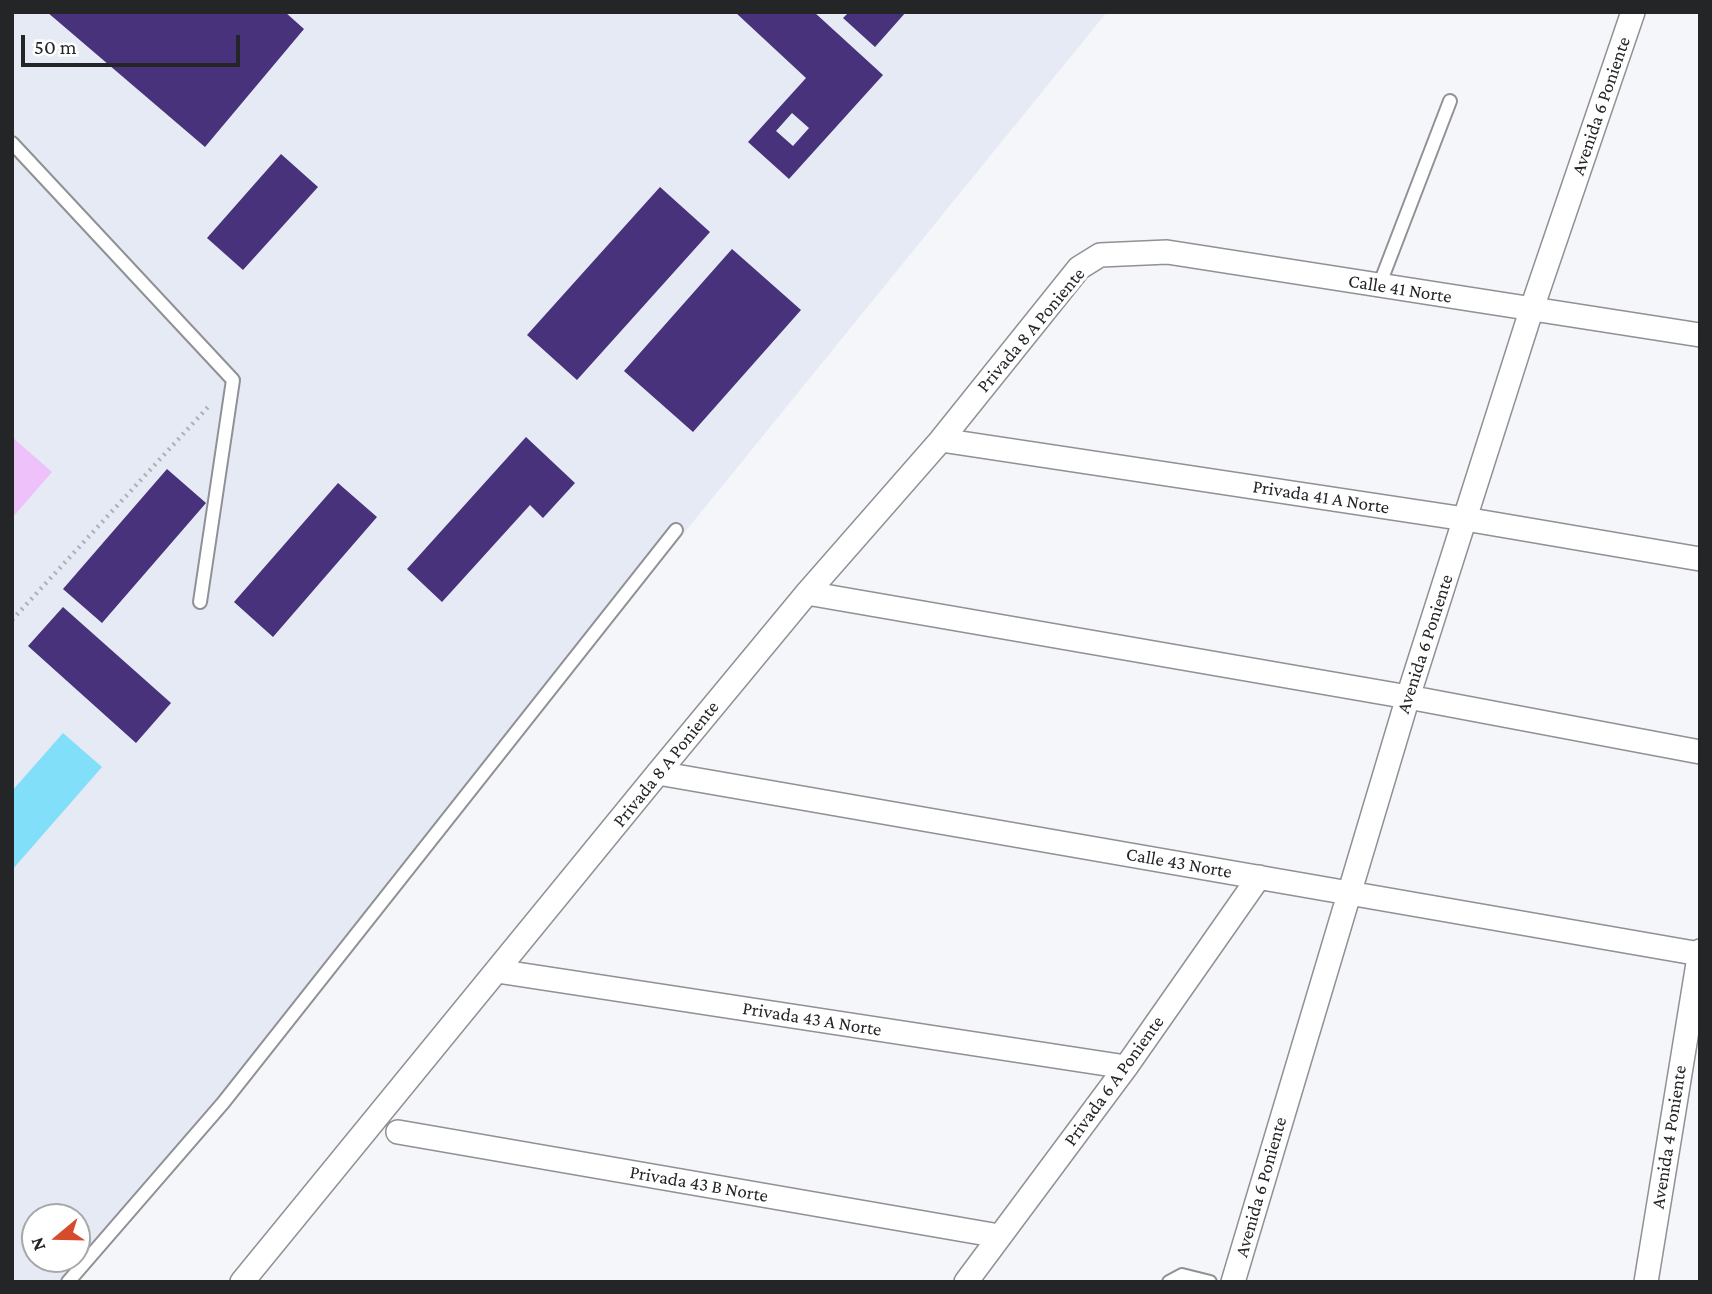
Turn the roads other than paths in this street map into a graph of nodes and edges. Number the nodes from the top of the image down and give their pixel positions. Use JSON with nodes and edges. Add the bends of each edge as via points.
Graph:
{"nodes":[{"id":1,"x":1633,"y":12,"type":"edge"},
{"id":2,"x":1450,"y":101,"type":"dead end"},
{"id":3,"x":12,"y":143,"type":"edge"},
{"id":4,"x":1100,"y":255,"type":"joint"},
{"id":5,"x":1379,"y":286,"type":"junction"},
{"id":6,"x":1531,"y":311,"type":"junction"},
{"id":7,"x":1700,"y":335,"type":"edge"},
{"id":8,"x":941,"y":440,"type":"junction"},
{"id":9,"x":1465,"y":519,"type":"junction"},
{"id":10,"x":676,"y":530,"type":"dead end"},
{"id":11,"x":1700,"y":559,"type":"edge"},
{"id":12,"x":807,"y":593,"type":"junction"},
{"id":13,"x":200,"y":602,"type":"dead end"},
{"id":14,"x":1408,"y":697,"type":"junction"},
{"id":15,"x":1700,"y":752,"type":"edge"},
{"id":16,"x":658,"y":773,"type":"junction"},
{"id":17,"x":1259,"y":877,"type":"junction"},
{"id":18,"x":1348,"y":891,"type":"junction"},
{"id":19,"x":1699,"y":953,"type":"edge"},
{"id":20,"x":498,"y":971,"type":"junction"},
{"id":21,"x":1126,"y":1067,"type":"junction"},
{"id":22,"x":398,"y":1132,"type":"dead end"},
{"id":23,"x":999,"y":1236,"type":"junction"},
{"id":24,"x":68,"y":1282,"type":"edge"},
{"id":25,"x":242,"y":1282,"type":"edge"},
{"id":26,"x":966,"y":1282,"type":"edge"},
{"id":27,"x":1169,"y":1282,"type":"edge"},
{"id":28,"x":1210,"y":1282,"type":"edge"},
{"id":29,"x":1233,"y":1282,"type":"edge"},
{"id":30,"x":1646,"y":1282,"type":"edge"}],
"edges":[{"from":1,"to":6,"type":"street","name":"Avenida 6 Poniente"},
{"from":2,"to":5,"type":"lane"},
{"from":3,"to":13,"type":"lane","via":[[233,380]]},
{"from":4,"to":5,"type":"street","name":"Calle 41 Norte","via":[[1167,252]]},
{"from":4,"to":8,"type":"street","name":"Privada 8 A Poniente","via":[[1079,268]]},
{"from":5,"to":6,"type":"street","name":"Calle 41 Norte"},
{"from":6,"to":7,"type":"street","name":"Calle 41 Norte"},
{"from":6,"to":9,"type":"street","name":"Avenida 6 Poniente"},
{"from":8,"to":9,"type":"street","name":"Privada 41 A Norte"},
{"from":8,"to":12,"type":"street","name":"Privada 8 A Poniente"},
{"from":9,"to":11,"type":"street","name":"Privada 41 A Norte"},
{"from":9,"to":14,"type":"street","name":"Avenida 6 Poniente"},
{"from":10,"to":24,"type":"lane","via":[[223,1103]]},
{"from":12,"to":14,"type":"street"},
{"from":12,"to":16,"type":"street","name":"Privada 8 A Poniente"},
{"from":14,"to":15,"type":"street"},
{"from":14,"to":18,"type":"street","name":"Avenida 6 Poniente"},
{"from":16,"to":17,"type":"street","name":"Calle 43 Norte"},
{"from":16,"to":20,"type":"street","name":"Privada 8 A Poniente"},
{"from":17,"to":18,"type":"street","name":"Calle 43 Norte"},
{"from":17,"to":21,"type":"street","name":"Privada 6 A Poniente"},
{"from":18,"to":19,"type":"street","name":"Calle 43 Norte"},
{"from":18,"to":29,"type":"street","name":"Avenida 6 Poniente"},
{"from":19,"to":30,"type":"street","name":"Avenida 4 Poniente"},
{"from":20,"to":21,"type":"street","name":"Privada 43 A Norte"},
{"from":20,"to":25,"type":"street","name":"Privada 8 A Poniente"},
{"from":21,"to":23,"type":"street","name":"Privada 6 A Poniente"},
{"from":22,"to":23,"type":"street","name":"Privada 43 B Norte"},
{"from":23,"to":26,"type":"street","name":"Privada 6 A Poniente"},
{"from":27,"to":28,"type":"lane","via":[[1182,1275]]}]}
